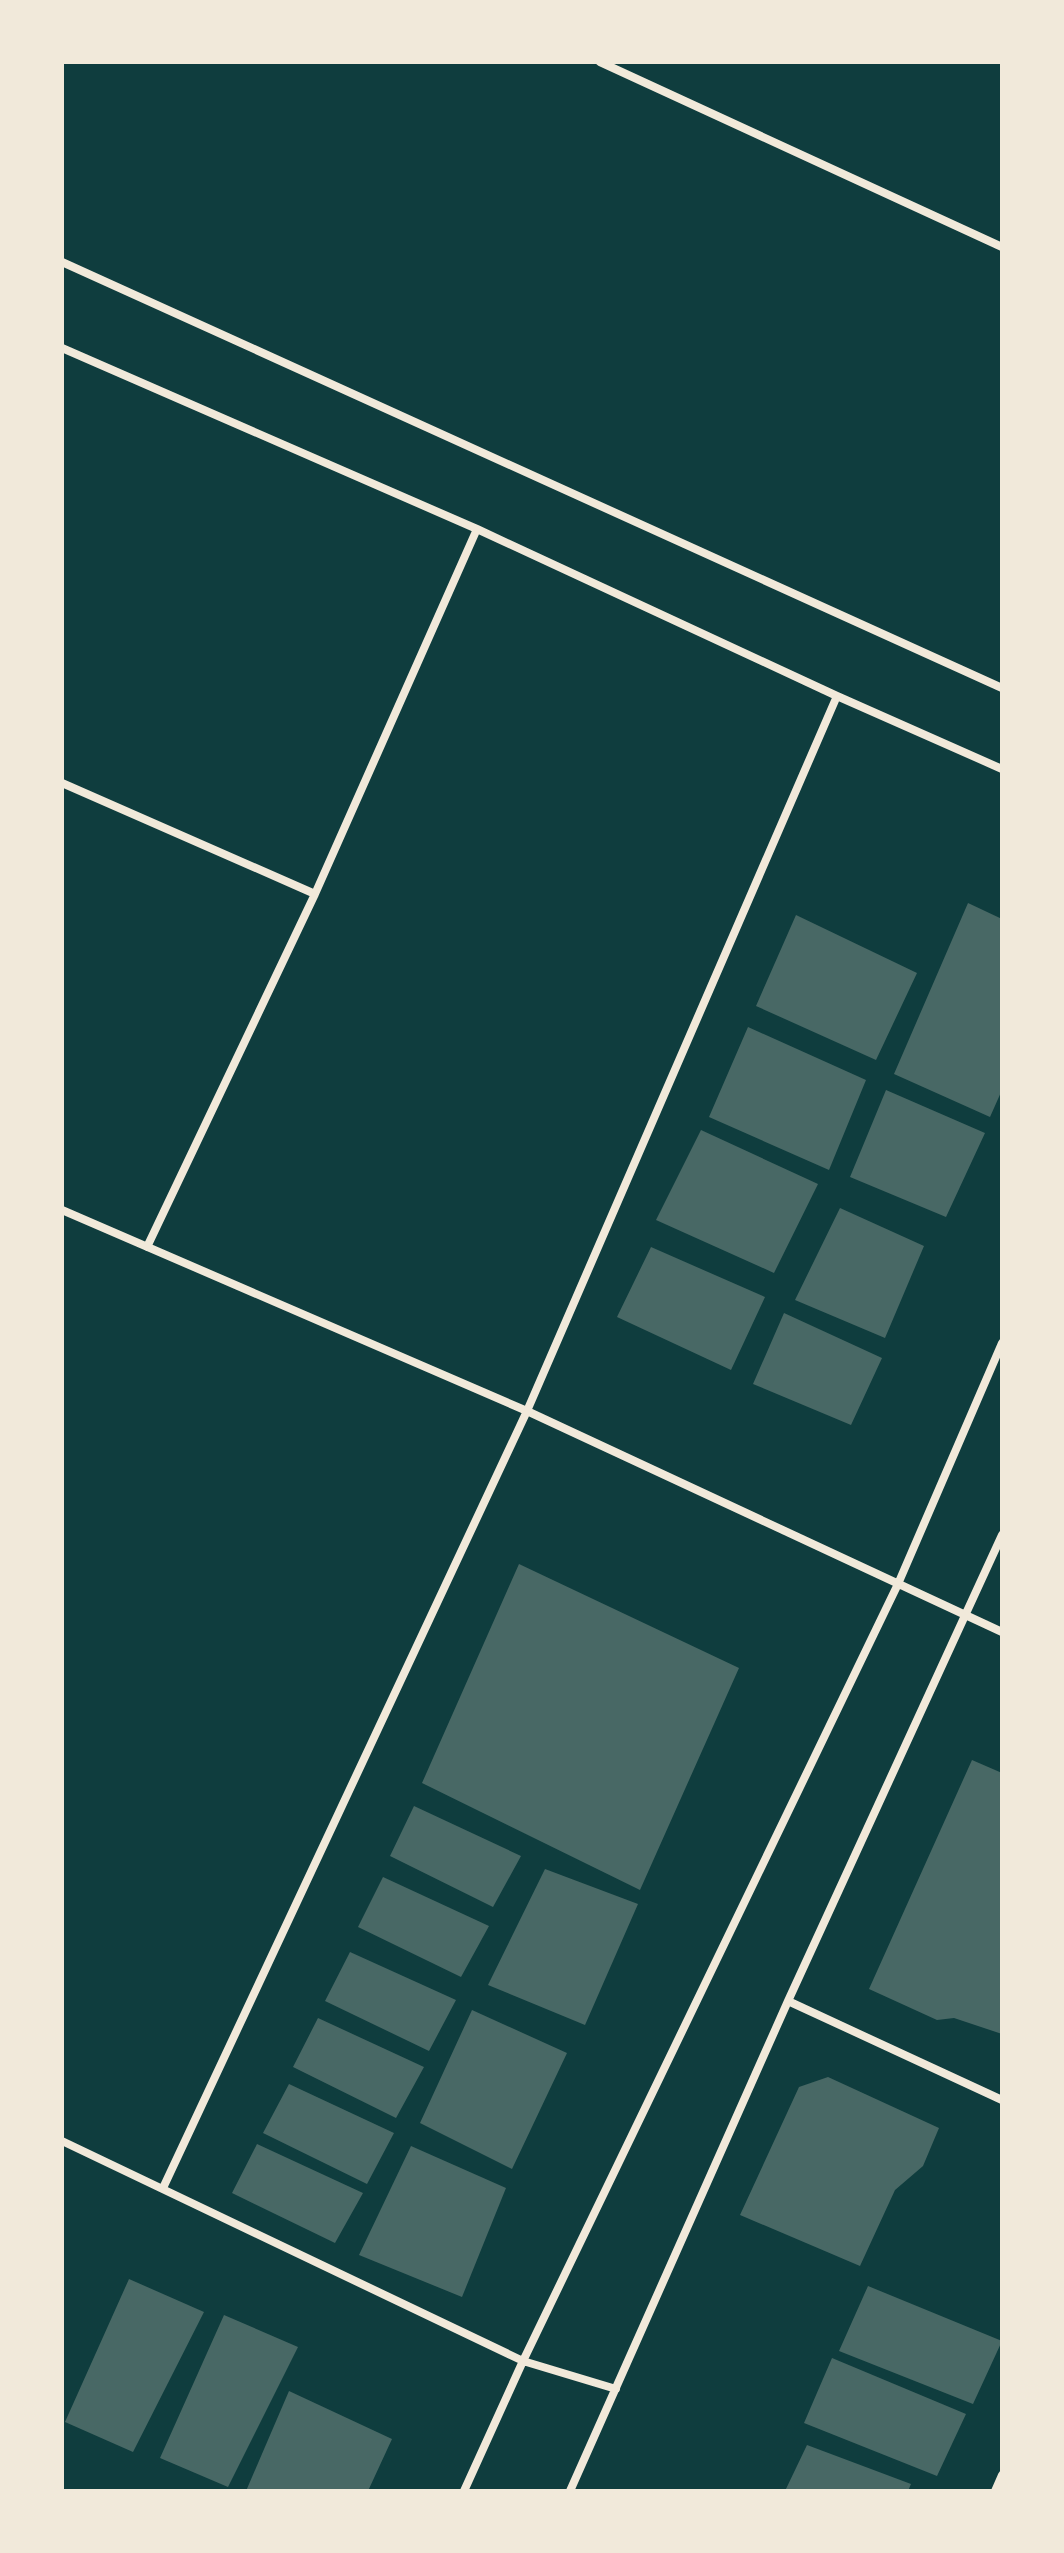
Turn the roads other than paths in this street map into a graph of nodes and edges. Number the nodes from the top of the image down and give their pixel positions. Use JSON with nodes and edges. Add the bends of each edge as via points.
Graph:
{"nodes":[{"id":1,"x":600,"y":62,"type":"edge"},
{"id":2,"x":1002,"y":247,"type":"edge"},
{"id":3,"x":62,"y":262,"type":"edge"},
{"id":4,"x":62,"y":348,"type":"edge"},
{"id":5,"x":477,"y":529,"type":"junction"},
{"id":6,"x":1002,"y":688,"type":"edge"},
{"id":7,"x":837,"y":696,"type":"junction"},
{"id":8,"x":1002,"y":769,"type":"edge"},
{"id":9,"x":62,"y":783,"type":"edge"},
{"id":10,"x":315,"y":894,"type":"junction"},
{"id":11,"x":62,"y":1210,"type":"edge"},
{"id":12,"x":147,"y":1247,"type":"junction"},
{"id":13,"x":1002,"y":1343,"type":"edge"},
{"id":14,"x":527,"y":1411,"type":"junction"},
{"id":15,"x":1002,"y":1535,"type":"edge"},
{"id":16,"x":998,"y":1556,"type":"edge"},
{"id":17,"x":898,"y":1584,"type":"junction"},
{"id":18,"x":965,"y":1615,"type":"junction"},
{"id":19,"x":1002,"y":1632,"type":"edge"},
{"id":20,"x":788,"y":2001,"type":"junction"},
{"id":21,"x":1002,"y":2100,"type":"edge"},
{"id":22,"x":62,"y":2141,"type":"edge"},
{"id":23,"x":163,"y":2188,"type":"junction"},
{"id":24,"x":523,"y":2361,"type":"junction"},
{"id":25,"x":616,"y":2389,"type":"junction"},
{"id":26,"x":1002,"y":2475,"type":"edge"},
{"id":27,"x":464,"y":2491,"type":"edge"},
{"id":28,"x":570,"y":2491,"type":"edge"},
{"id":29,"x":995,"y":2491,"type":"edge"}],
"edges":[{"from":1,"to":2,"type":"street"},
{"from":3,"to":6,"type":"street"},
{"from":4,"to":5,"type":"street"},
{"from":5,"to":7,"type":"street"},
{"from":5,"to":10,"type":"street"},
{"from":7,"to":8,"type":"street"},
{"from":7,"to":14,"type":"street"},
{"from":9,"to":10,"type":"street"},
{"from":10,"to":12,"type":"street"},
{"from":11,"to":12,"type":"street"},
{"from":12,"to":14,"type":"street"},
{"from":13,"to":17,"type":"street"},
{"from":14,"to":17,"type":"street"},
{"from":14,"to":23,"type":"street"},
{"from":15,"to":16,"type":"street"},
{"from":16,"to":18,"type":"street"},
{"from":17,"to":18,"type":"street"},
{"from":17,"to":24,"type":"street"},
{"from":18,"to":19,"type":"street"},
{"from":18,"to":20,"type":"street"},
{"from":20,"to":21,"type":"street"},
{"from":20,"to":25,"type":"street"},
{"from":22,"to":23,"type":"street"},
{"from":23,"to":24,"type":"street"},
{"from":24,"to":25,"type":"street"},
{"from":24,"to":27,"type":"street"},
{"from":25,"to":28,"type":"street"},
{"from":26,"to":29,"type":"street"}]}
